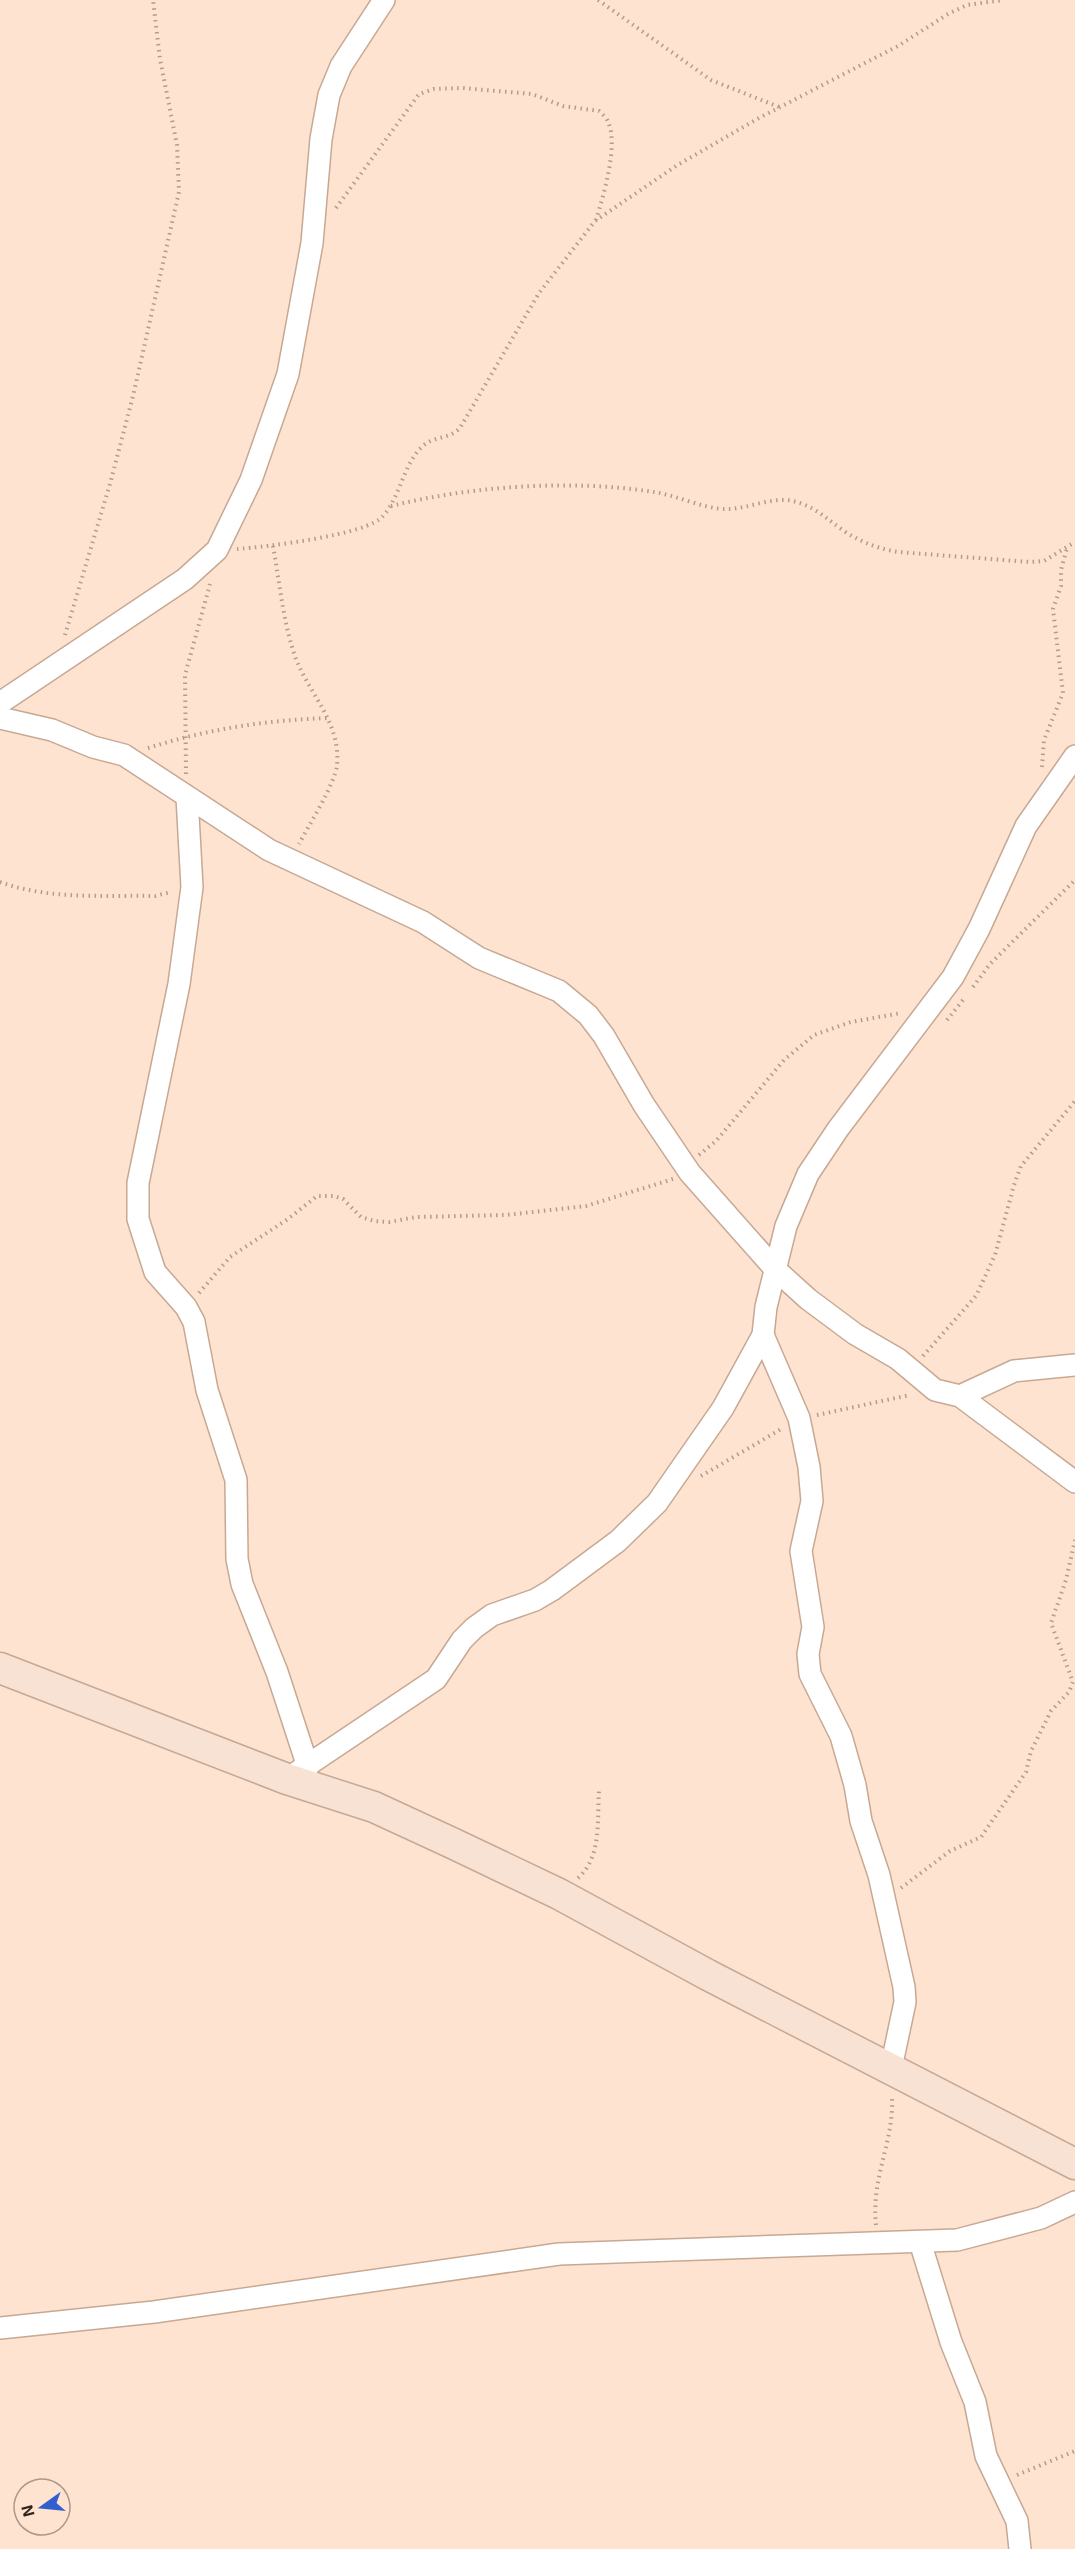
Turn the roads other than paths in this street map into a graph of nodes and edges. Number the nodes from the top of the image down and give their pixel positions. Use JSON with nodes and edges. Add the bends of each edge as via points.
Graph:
{"nodes":[{"id":1,"x":384,"y":0,"type":"edge"},
{"id":2,"x":0,"y":703,"type":"edge"},
{"id":3,"x":0,"y":718,"type":"edge"},
{"id":4,"x":1075,"y":756,"type":"edge"},
{"id":5,"x":187,"y":797,"type":"junction"},
{"id":6,"x":776,"y":1270,"type":"junction"},
{"id":7,"x":763,"y":1335,"type":"junction"},
{"id":8,"x":1075,"y":1365,"type":"edge"},
{"id":9,"x":960,"y":1396,"type":"junction"},
{"id":10,"x":1075,"y":1482,"type":"edge"},
{"id":11,"x":0,"y":1668,"type":"edge"},
{"id":12,"x":297,"y":1773,"type":"junction"},
{"id":13,"x":891,"y":2068,"type":"junction"},
{"id":14,"x":1075,"y":2164,"type":"edge"},
{"id":15,"x":1075,"y":2202,"type":"edge"},
{"id":16,"x":920,"y":2242,"type":"junction"},
{"id":17,"x":0,"y":2328,"type":"edge"},
{"id":18,"x":1020,"y":2549,"type":"edge"}],
"edges":[{"from":1,"to":2,"type":"street","via":[[341,66],[329,95],[312,243],[288,374],[251,480],[217,550],[185,579]]},
{"from":3,"to":5,"type":"street","via":[[52,730],[124,755]]},
{"from":4,"to":6,"type":"street","via":[[1026,826],[936,1016],[838,1130],[808,1174],[786,1226]]},
{"from":5,"to":6,"type":"street","via":[[269,850],[414,918],[459,947],[559,991],[572,1001],[604,1036],[689,1171]]},
{"from":5,"to":12,"type":"street","via":[[192,887],[179,984],[138,1183],[138,1219],[155,1272],[194,1322],[207,1390],[236,1480],[237,1559],[242,1584],[277,1672]]},
{"from":6,"to":7,"type":"street"},
{"from":6,"to":9,"type":"street","via":[[808,1299],[855,1334],[898,1359],[935,1390]]},
{"from":7,"to":12,"type":"street","via":[[697,1449],[657,1503],[618,1541],[542,1597],[492,1616],[474,1628],[436,1679]]},
{"from":7,"to":13,"type":"street","via":[[800,1418],[812,1501],[801,1551],[813,1627],[809,1668],[842,1736],[904,1987],[905,2002]]},
{"from":8,"to":9,"type":"street","via":[[1014,1371]]},
{"from":9,"to":10,"type":"street"},
{"from":11,"to":12,"type":"street"},
{"from":12,"to":13,"type":"street","via":[[559,1894]]},
{"from":13,"to":14,"type":"street"},
{"from":15,"to":16,"type":"street","via":[[1041,2218],[957,2240]]},
{"from":16,"to":17,"type":"street","via":[[560,2254],[154,2312]]},
{"from":16,"to":18,"type":"street","via":[[951,2342],[975,2402],[986,2456],[1017,2521]]}]}
